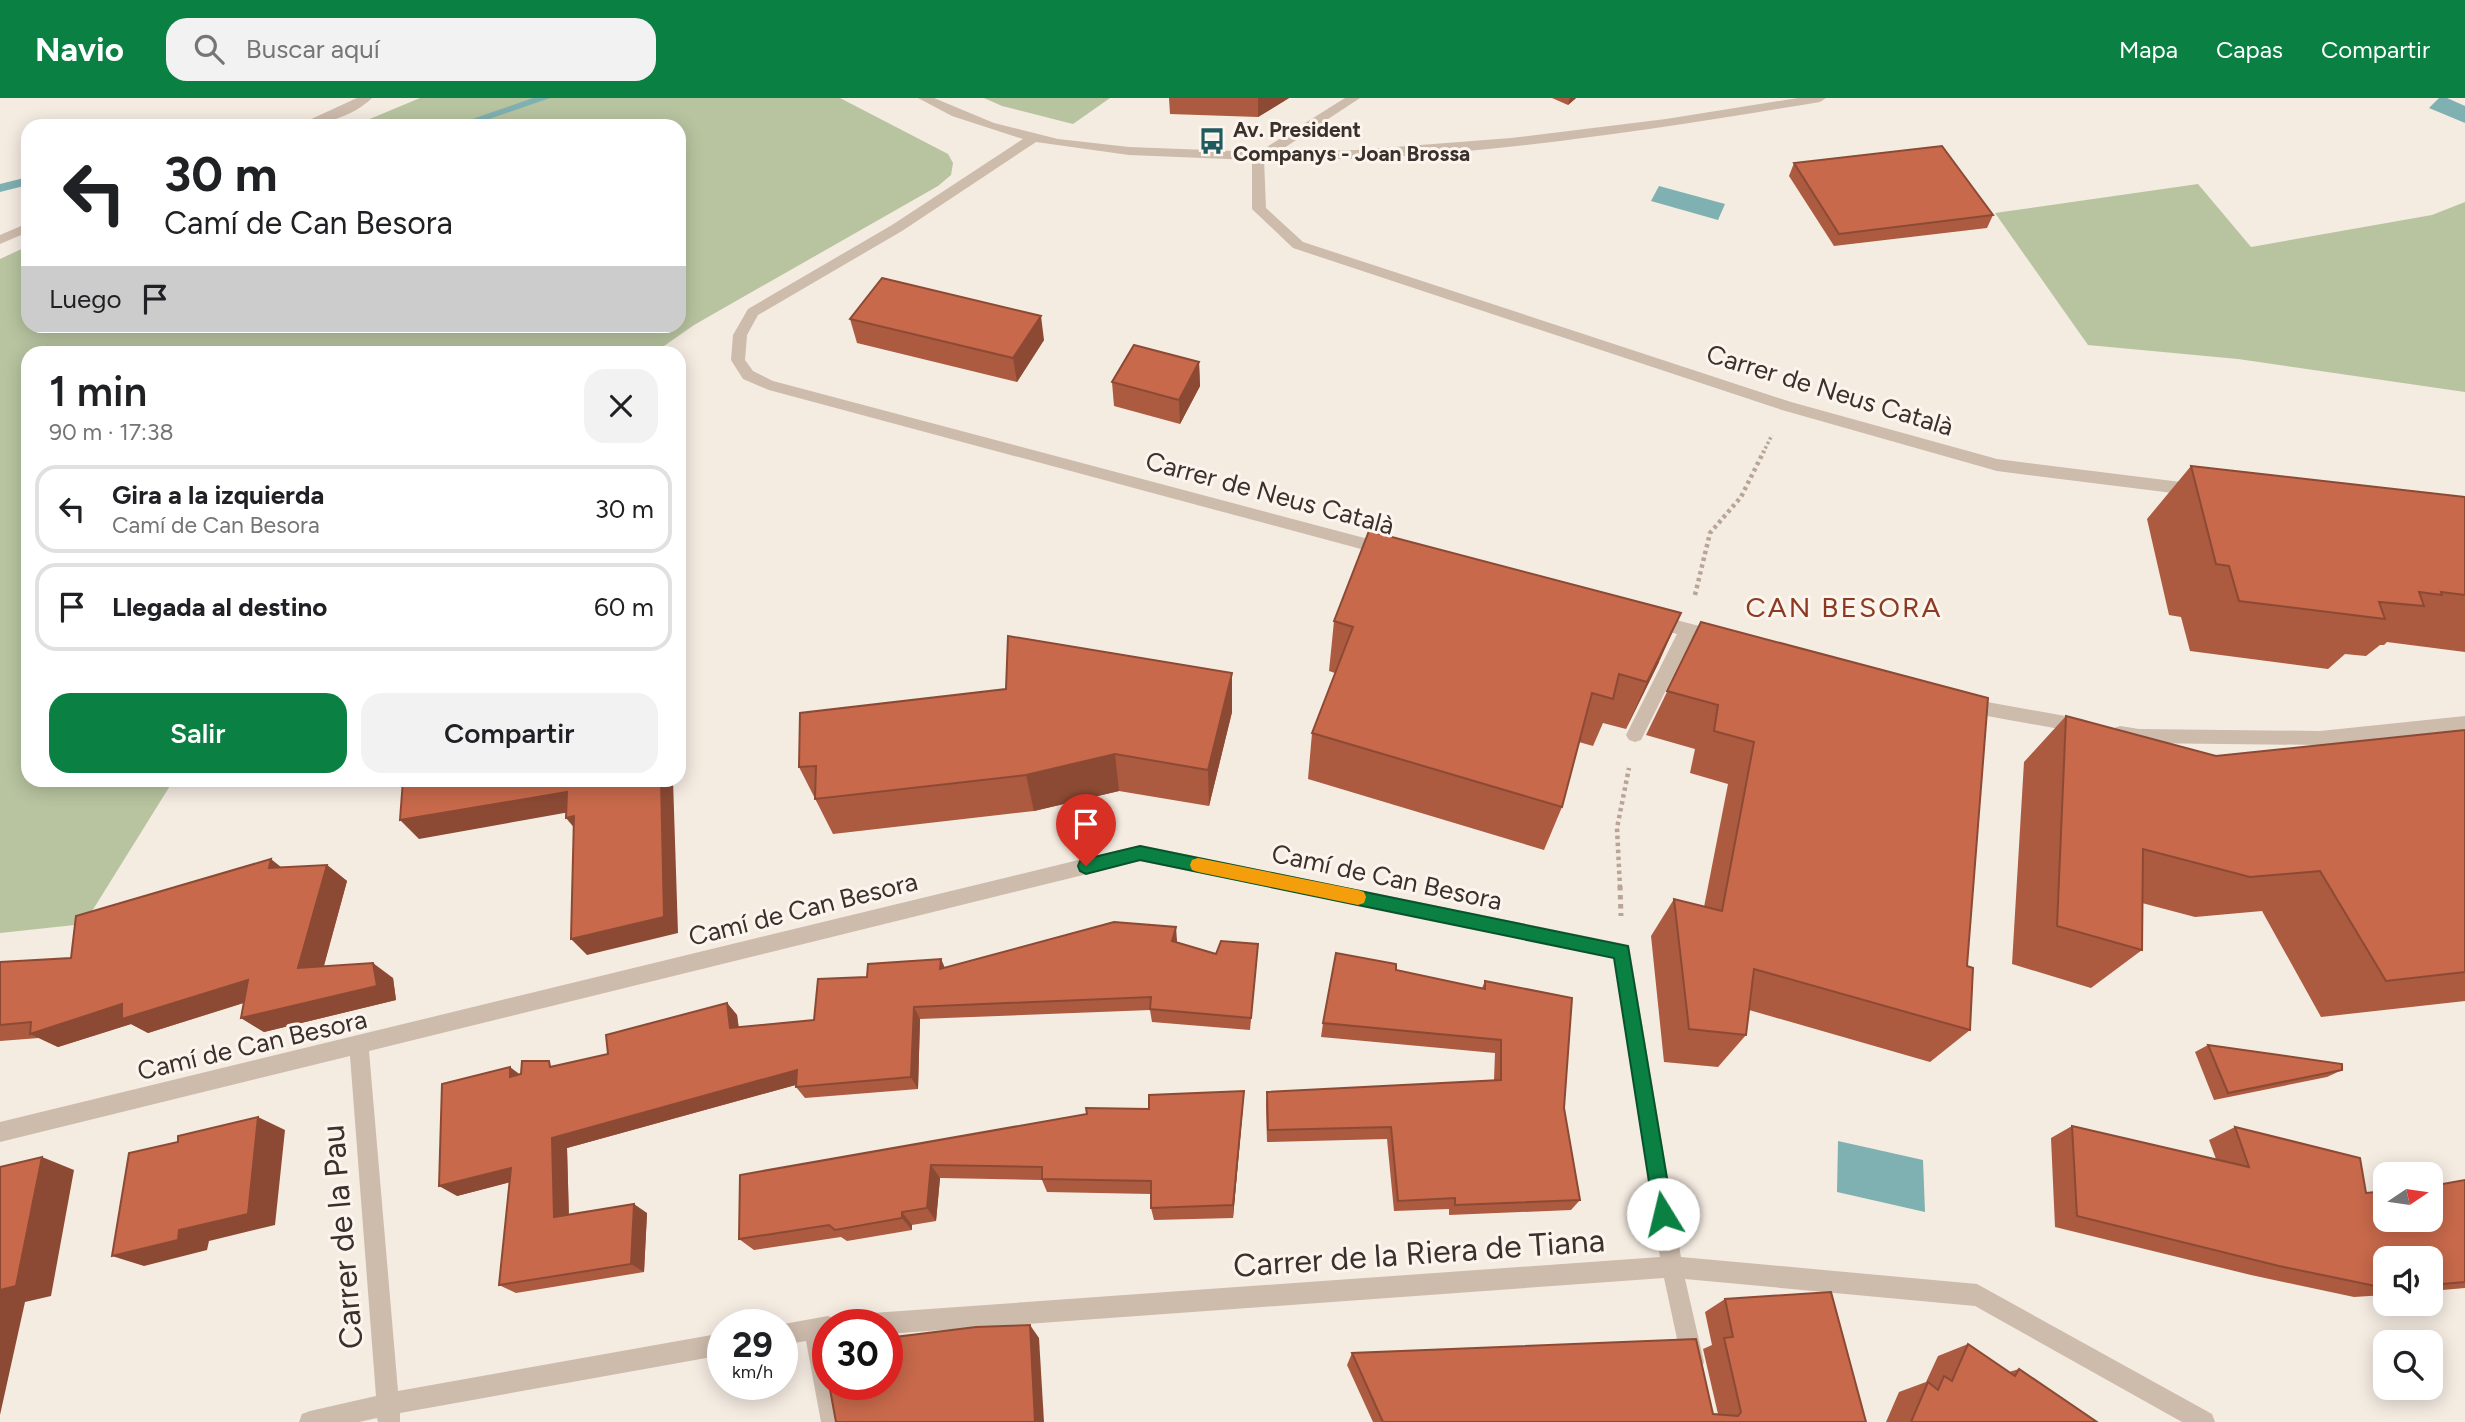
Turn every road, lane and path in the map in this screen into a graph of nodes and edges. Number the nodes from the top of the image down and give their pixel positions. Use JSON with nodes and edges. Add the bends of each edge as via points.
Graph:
{"nodes":[{"id":1,"x":366,"y":98,"type":"edge"},
{"id":2,"x":923,"y":98,"type":"edge"},
{"id":3,"x":1354,"y":98,"type":"edge"},
{"id":4,"x":1820,"y":98,"type":"edge"},
{"id":5,"x":320,"y":119,"type":"edge"},
{"id":6,"x":1032,"y":139,"type":"junction"},
{"id":7,"x":1258,"y":158,"type":"junction"},
{"id":8,"x":21,"y":230,"type":"edge"},
{"id":9,"x":0,"y":240,"type":"edge"},
{"id":10,"x":1787,"y":406,"type":"junction"},
{"id":11,"x":2215,"y":492,"type":"edge"},
{"id":12,"x":1404,"y":554,"type":"edge"},
{"id":13,"x":1633,"y":615,"type":"edge"},
{"id":14,"x":1687,"y":630,"type":"junction"},
{"id":15,"x":1740,"y":644,"type":"edge"},
{"id":16,"x":1952,"y":702,"type":"edge"},
{"id":17,"x":2465,"y":723,"type":"edge"},
{"id":18,"x":1635,"y":735,"type":"joint"},
{"id":19,"x":1622,"y":951,"type":"junction"},
{"id":20,"x":359,"y":1046,"type":"junction"},
{"id":21,"x":0,"y":1132,"type":"edge"},
{"id":22,"x":1672,"y":1267,"type":"junction"},
{"id":23,"x":903,"y":1322,"type":"edge"},
{"id":24,"x":707,"y":1347,"type":"edge"},
{"id":25,"x":1698,"y":1383,"type":"edge"},
{"id":26,"x":829,"y":1400,"type":"edge"},
{"id":27,"x":388,"y":1413,"type":"edge"},
{"id":28,"x":310,"y":1422,"type":"edge"},
{"id":29,"x":832,"y":1422,"type":"edge"},
{"id":30,"x":2204,"y":1422,"type":"edge"}],
"edges":[{"from":1,"to":5,"type":"street"},
{"from":2,"to":6,"type":"street","via":[[976,123]]},
{"from":3,"to":7,"type":"street"},
{"from":4,"to":7,"type":"street","via":[[1510,144]]},
{"from":6,"to":7,"type":"street","via":[[1144,153]]},
{"from":6,"to":12,"type":"street","name":"Carrer de Neus Català","via":[[897,228],[752,312],[739,330],[736,356],[748,375],[769,385]]},
{"from":7,"to":10,"type":"street","name":"Carrer de Neus Català","via":[[1259,209],[1298,245]]},
{"from":8,"to":9,"type":"street"},
{"from":10,"to":11,"type":"street","name":"Carrer de Neus Català","via":[[1997,465]]},
{"from":10,"to":14,"type":"path","via":[[1741,497],[1710,533]]},
{"from":13,"to":14,"type":"street"},
{"from":14,"to":15,"type":"street"},
{"from":14,"to":18,"type":"street"},
{"from":16,"to":17,"type":"street","via":[[2139,736],[2320,738]]},
{"from":18,"to":19,"type":"path","via":[[1617,828]]},
{"from":19,"to":20,"type":"street","name":"Camí de Can Besora","via":[[1140,853]]},
{"from":19,"to":22,"type":"street"},
{"from":20,"to":21,"type":"street","name":"Camí de Can Besora"},
{"from":20,"to":27,"type":"street","name":"Carrer de la Pau"},
{"from":22,"to":23,"type":"street","name":"Carrer de la Riera de Tiana"},
{"from":22,"to":25,"type":"street"},
{"from":22,"to":30,"type":"street","name":"Carrer de la Riera de Tiana","via":[[1977,1295]]},
{"from":24,"to":27,"type":"street"},
{"from":26,"to":29,"type":"street"},
{"from":27,"to":28,"type":"street"}]}
